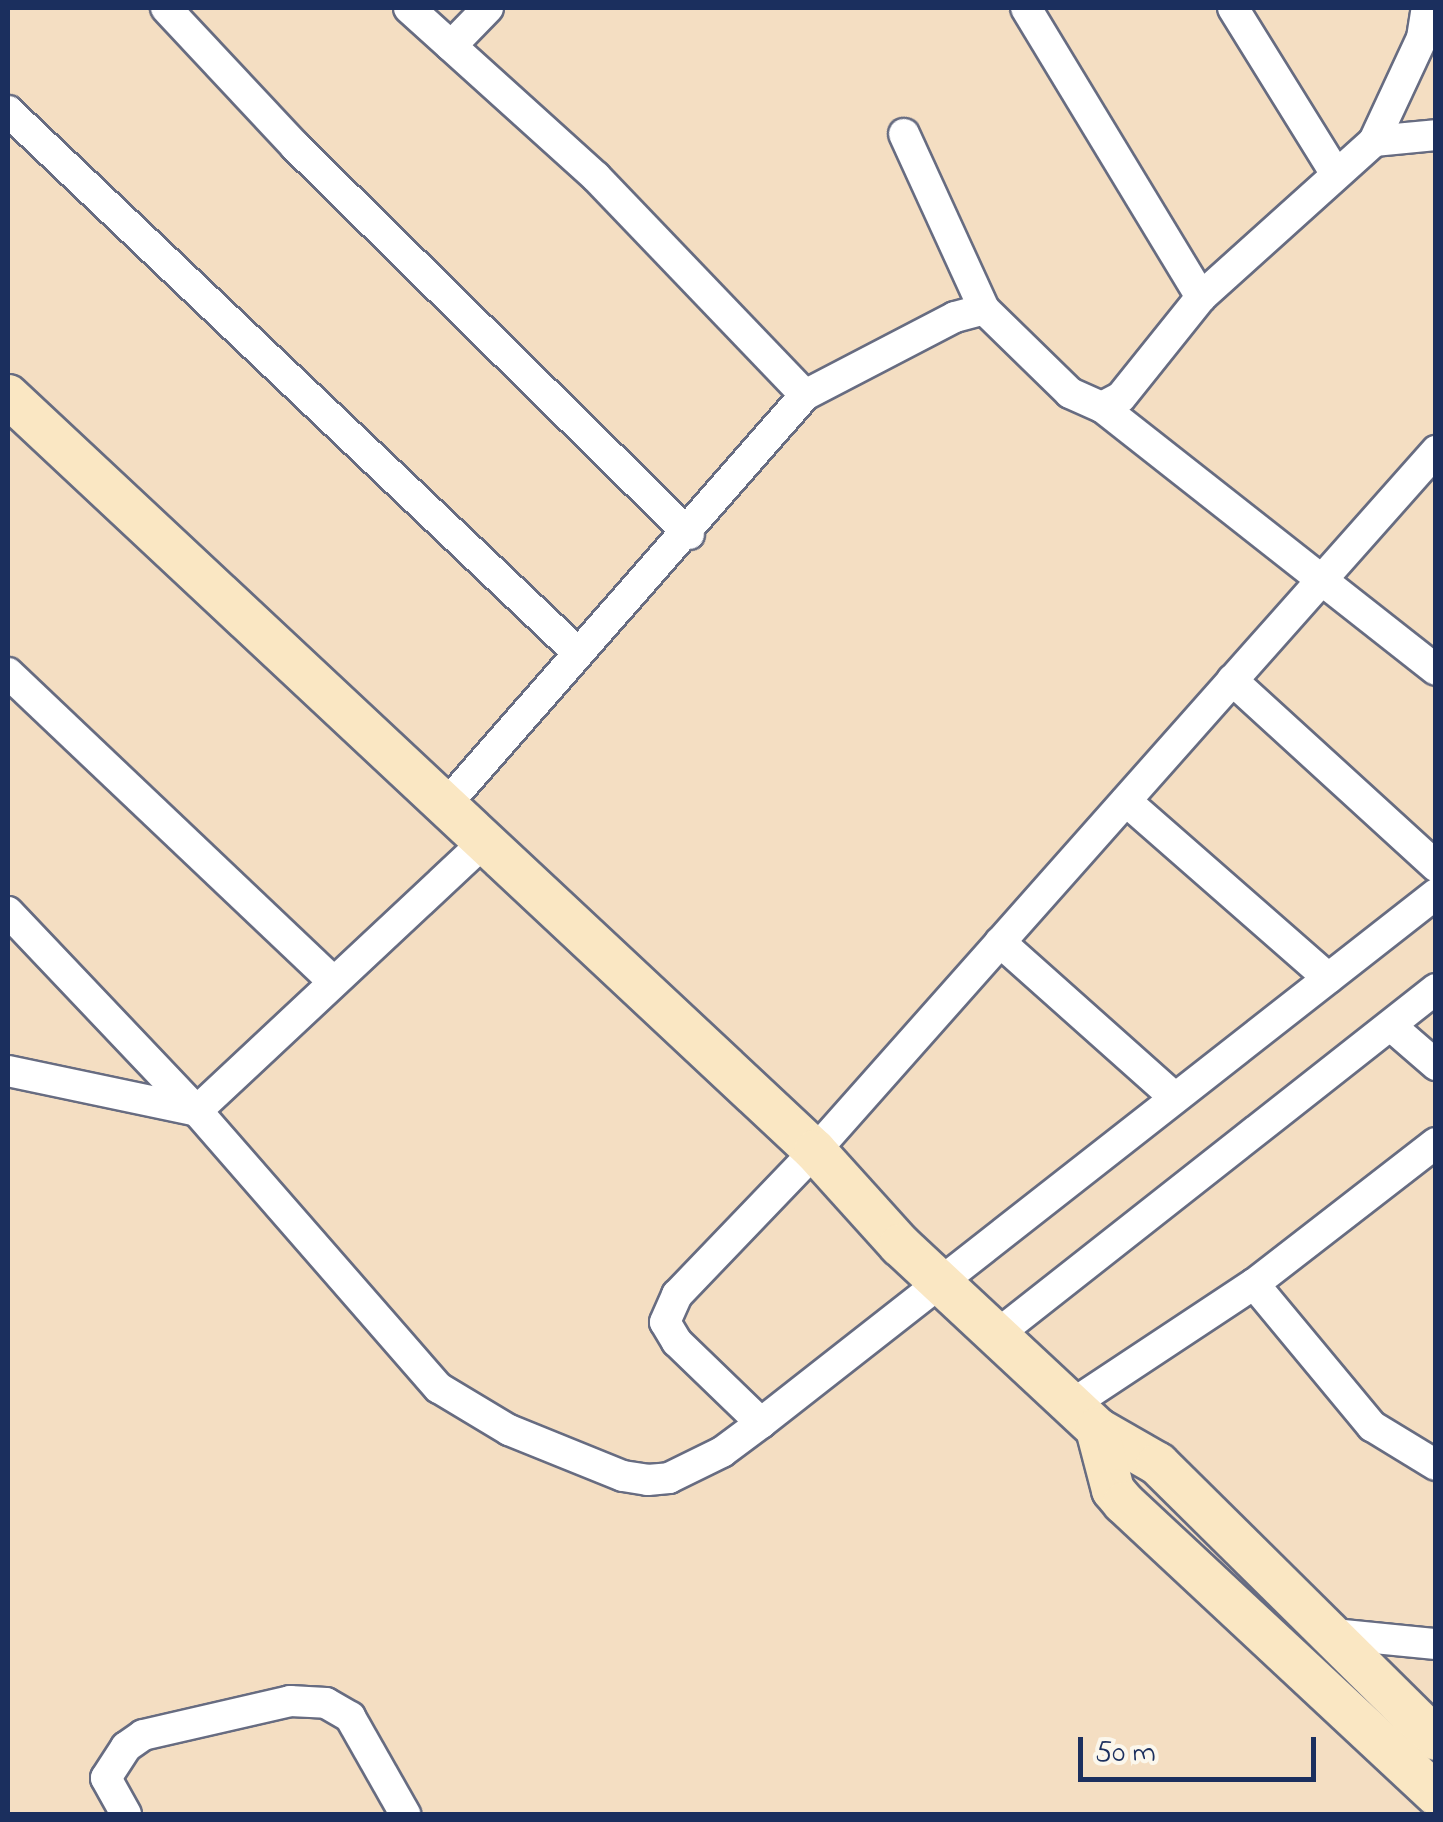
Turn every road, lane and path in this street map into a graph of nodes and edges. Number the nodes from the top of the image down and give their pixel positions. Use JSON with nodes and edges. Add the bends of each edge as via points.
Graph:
{"nodes":[{"id":1,"x":166,"y":8,"type":"edge"},
{"id":2,"x":408,"y":8,"type":"edge"},
{"id":3,"x":488,"y":8,"type":"edge"},
{"id":4,"x":1026,"y":8,"type":"edge"},
{"id":5,"x":1233,"y":8,"type":"edge"},
{"id":6,"x":1427,"y":8,"type":"edge"},
{"id":7,"x":451,"y":46,"type":"junction"},
{"id":8,"x":8,"y":111,"type":"edge"},
{"id":9,"x":904,"y":134,"type":"dead end"},
{"id":10,"x":1436,"y":135,"type":"edge"},
{"id":11,"x":1374,"y":140,"type":"junction"},
{"id":12,"x":1336,"y":174,"type":"junction"},
{"id":13,"x":1201,"y":297,"type":"junction"},
{"id":14,"x":984,"y":310,"type":"junction"},
{"id":15,"x":804,"y":394,"type":"junction"},
{"id":16,"x":8,"y":396,"type":"edge"},
{"id":17,"x":1102,"y":407,"type":"junction"},
{"id":18,"x":1433,"y":460,"type":"edge"},
{"id":19,"x":689,"y":534,"type":"junction"},
{"id":20,"x":1325,"y":576,"type":"junction"},
{"id":21,"x":575,"y":650,"type":"junction"},
{"id":22,"x":1436,"y":670,"type":"edge"},
{"id":23,"x":8,"y":673,"type":"edge"},
{"id":24,"x":1232,"y":680,"type":"junction"},
{"id":25,"x":1126,"y":801,"type":"junction"},
{"id":26,"x":444,"y":808,"type":"junction"},
{"id":27,"x":482,"y":844,"type":"junction"},
{"id":28,"x":1436,"y":866,"type":"edge"},
{"id":29,"x":1436,"y":894,"type":"edge"},
{"id":30,"x":8,"y":912,"type":"edge"},
{"id":31,"x":1000,"y":942,"type":"junction"},
{"id":32,"x":1328,"y":978,"type":"junction"},
{"id":33,"x":333,"y":981,"type":"junction"},
{"id":34,"x":1436,"y":989,"type":"edge"},
{"id":35,"x":1390,"y":1026,"type":"junction"},
{"id":36,"x":1436,"y":1065,"type":"edge"},
{"id":37,"x":8,"y":1070,"type":"edge"},
{"id":38,"x":1176,"y":1098,"type":"junction"},
{"id":39,"x":197,"y":1111,"type":"junction"},
{"id":40,"x":1436,"y":1143,"type":"edge"},
{"id":41,"x":815,"y":1151,"type":"junction"},
{"id":42,"x":940,"y":1283,"type":"junction"},
{"id":43,"x":1254,"y":1284,"type":"junction"},
{"id":44,"x":999,"y":1333,"type":"junction"},
{"id":45,"x":1084,"y":1417,"type":"junction"},
{"id":46,"x":761,"y":1423,"type":"junction"},
{"id":47,"x":1436,"y":1465,"type":"edge"},
{"id":48,"x":1324,"y":1633,"type":"junction"},
{"id":49,"x":1436,"y":1644,"type":"edge"},
{"id":50,"x":1436,"y":1739,"type":"edge"},
{"id":51,"x":1436,"y":1794,"type":"edge"},
{"id":52,"x":126,"y":1814,"type":"edge"},
{"id":53,"x":406,"y":1814,"type":"edge"}],
"edges":[{"from":1,"to":19,"type":"street","via":[[295,146]]},
{"from":2,"to":7,"type":"street"},
{"from":3,"to":7,"type":"street"},
{"from":4,"to":13,"type":"street"},
{"from":5,"to":12,"type":"street"},
{"from":6,"to":11,"type":"street","via":[[1422,38]]},
{"from":7,"to":15,"type":"street","via":[[596,177]]},
{"from":8,"to":21,"type":"street"},
{"from":9,"to":14,"type":"street"},
{"from":10,"to":11,"type":"street"},
{"from":11,"to":12,"type":"street"},
{"from":12,"to":13,"type":"street"},
{"from":13,"to":17,"type":"street","via":[[1121,397]]},
{"from":14,"to":15,"type":"street","via":[[955,317]]},
{"from":14,"to":17,"type":"street","via":[[1070,392]]},
{"from":15,"to":19,"type":"street"},
{"from":16,"to":26,"type":"street"},
{"from":17,"to":20,"type":"street"},
{"from":18,"to":20,"type":"street"},
{"from":19,"to":21,"type":"street"},
{"from":20,"to":22,"type":"street"},
{"from":20,"to":24,"type":"street"},
{"from":21,"to":26,"type":"street"},
{"from":23,"to":33,"type":"street"},
{"from":24,"to":25,"type":"street"},
{"from":24,"to":28,"type":"street"},
{"from":25,"to":31,"type":"street"},
{"from":25,"to":32,"type":"street"},
{"from":26,"to":27,"type":"street"},
{"from":27,"to":33,"type":"street"},
{"from":27,"to":41,"type":"street"},
{"from":29,"to":32,"type":"street"},
{"from":30,"to":39,"type":"street"},
{"from":31,"to":38,"type":"street"},
{"from":31,"to":41,"type":"street"},
{"from":32,"to":38,"type":"street"},
{"from":33,"to":39,"type":"street"},
{"from":34,"to":35,"type":"street"},
{"from":35,"to":36,"type":"street"},
{"from":35,"to":44,"type":"street"},
{"from":37,"to":39,"type":"street"},
{"from":38,"to":42,"type":"street"},
{"from":39,"to":46,"type":"street","via":[[419,1368],[462,1406],[623,1476],[648,1480],[669,1478],[722,1452]]},
{"from":40,"to":43,"type":"street"},
{"from":41,"to":42,"type":"street"},
{"from":41,"to":46,"type":"street","via":[[677,1296],[665,1322],[676,1342]]},
{"from":42,"to":44,"type":"street"},
{"from":42,"to":46,"type":"street"},
{"from":43,"to":45,"type":"street"},
{"from":43,"to":47,"type":"street","via":[[1372,1426]]},
{"from":44,"to":45,"type":"street"},
{"from":45,"to":48,"type":"street","via":[[1158,1464]]},
{"from":45,"to":51,"type":"street","via":[[1124,1503]]},
{"from":48,"to":49,"type":"street"},
{"from":48,"to":50,"type":"street"},
{"from":52,"to":53,"type":"street","via":[[106,1778],[114,1757],[134,1741],[290,1701],[326,1702],[350,1717]]}]}
